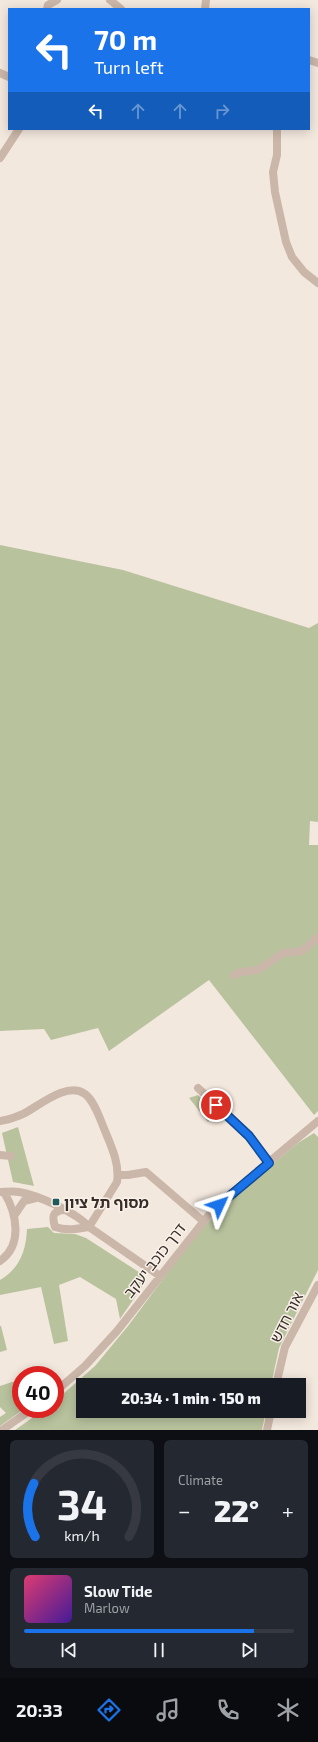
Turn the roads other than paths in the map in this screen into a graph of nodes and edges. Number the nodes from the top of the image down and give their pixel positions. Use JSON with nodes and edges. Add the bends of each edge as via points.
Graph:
{"nodes":[{"id":1,"x":57,"y":0,"type":"edge"},
{"id":2,"x":112,"y":1,"type":"edge"},
{"id":3,"x":47,"y":8,"type":"edge"},
{"id":4,"x":120,"y":8,"type":"edge"},
{"id":5,"x":18,"y":130,"type":"edge"},
{"id":6,"x":277,"y":130,"type":"edge"},
{"id":7,"x":0,"y":158,"type":"edge"},
{"id":8,"x":318,"y":283,"type":"edge"},
{"id":9,"x":318,"y":937,"type":"edge"},
{"id":10,"x":234,"y":975,"type":"dead end"},
{"id":11,"x":198,"y":1088,"type":"dead end"},
{"id":12,"x":0,"y":1122,"type":"edge"},
{"id":13,"x":317,"y":1124,"type":"edge"},
{"id":14,"x":0,"y":1155,"type":"edge"},
{"id":15,"x":11,"y":1156,"type":"dead end"},
{"id":16,"x":269,"y":1163,"type":"junction"},
{"id":17,"x":118,"y":1175,"type":"junction"},
{"id":18,"x":2,"y":1192,"type":"edge"},
{"id":19,"x":36,"y":1198,"type":"junction"},
{"id":20,"x":64,"y":1210,"type":"junction"},
{"id":21,"x":14,"y":1216,"type":"junction"},
{"id":22,"x":203,"y":1221,"type":"junction"},
{"id":23,"x":89,"y":1227,"type":"junction"},
{"id":24,"x":0,"y":1262,"type":"edge"},
{"id":25,"x":160,"y":1276,"type":"junction"},
{"id":26,"x":318,"y":1286,"type":"edge"},
{"id":27,"x":278,"y":1378,"type":"edge"},
{"id":28,"x":64,"y":1384,"type":"edge"},
{"id":29,"x":19,"y":1418,"type":"edge"},
{"id":30,"x":270,"y":1418,"type":"edge"},
{"id":31,"x":2,"y":1430,"type":"edge"},
{"id":32,"x":267,"y":1430,"type":"edge"}],
"edges":[{"from":1,"to":3,"type":"street"},
{"from":2,"to":4,"type":"street"},
{"from":5,"to":7,"type":"street"},
{"from":6,"to":8,"type":"street","via":[[274,192],[286,242],[292,257],[304,272]]},
{"from":9,"to":10,"type":"street","via":[[302,951],[283,953],[258,970]]},
{"from":11,"to":16,"type":"street","via":[[249,1136]]},
{"from":12,"to":17,"type":"street","via":[[24,1114],[66,1091],[81,1092],[89,1098],[102,1124],[116,1160]]},
{"from":13,"to":16,"type":"street","name":"דרך כוכב יעקב"},
{"from":14,"to":15,"type":"street"},
{"from":16,"to":22,"type":"street","name":"דרך כוכב יעקב","via":[[227,1197]]},
{"from":17,"to":22,"type":"street","via":[[128,1176],[146,1172]]},
{"from":17,"to":23,"type":"street","via":[[113,1189]]},
{"from":18,"to":19,"type":"street","via":[[19,1192]]},
{"from":18,"to":21,"type":"street","via":[[11,1203]]},
{"from":19,"to":20,"type":"street"},
{"from":19,"to":21,"type":"street","via":[[24,1201]]},
{"from":20,"to":23,"type":"street"},
{"from":20,"to":23,"type":"street","via":[[54,1214],[56,1227],[68,1230]]},
{"from":21,"to":24,"type":"street","via":[[14,1243],[7,1256]]},
{"from":22,"to":25,"type":"street","name":"דרך כוכב יעקב"},
{"from":23,"to":25,"type":"street"},
{"from":25,"to":28,"type":"street","name":"דרך כוכב יעקב","via":[[113,1335],[85,1366]]},
{"from":26,"to":27,"type":"street","name":"אור חדש","via":[[285,1347]]},
{"from":29,"to":31,"type":"street"},
{"from":30,"to":32,"type":"street"}]}
